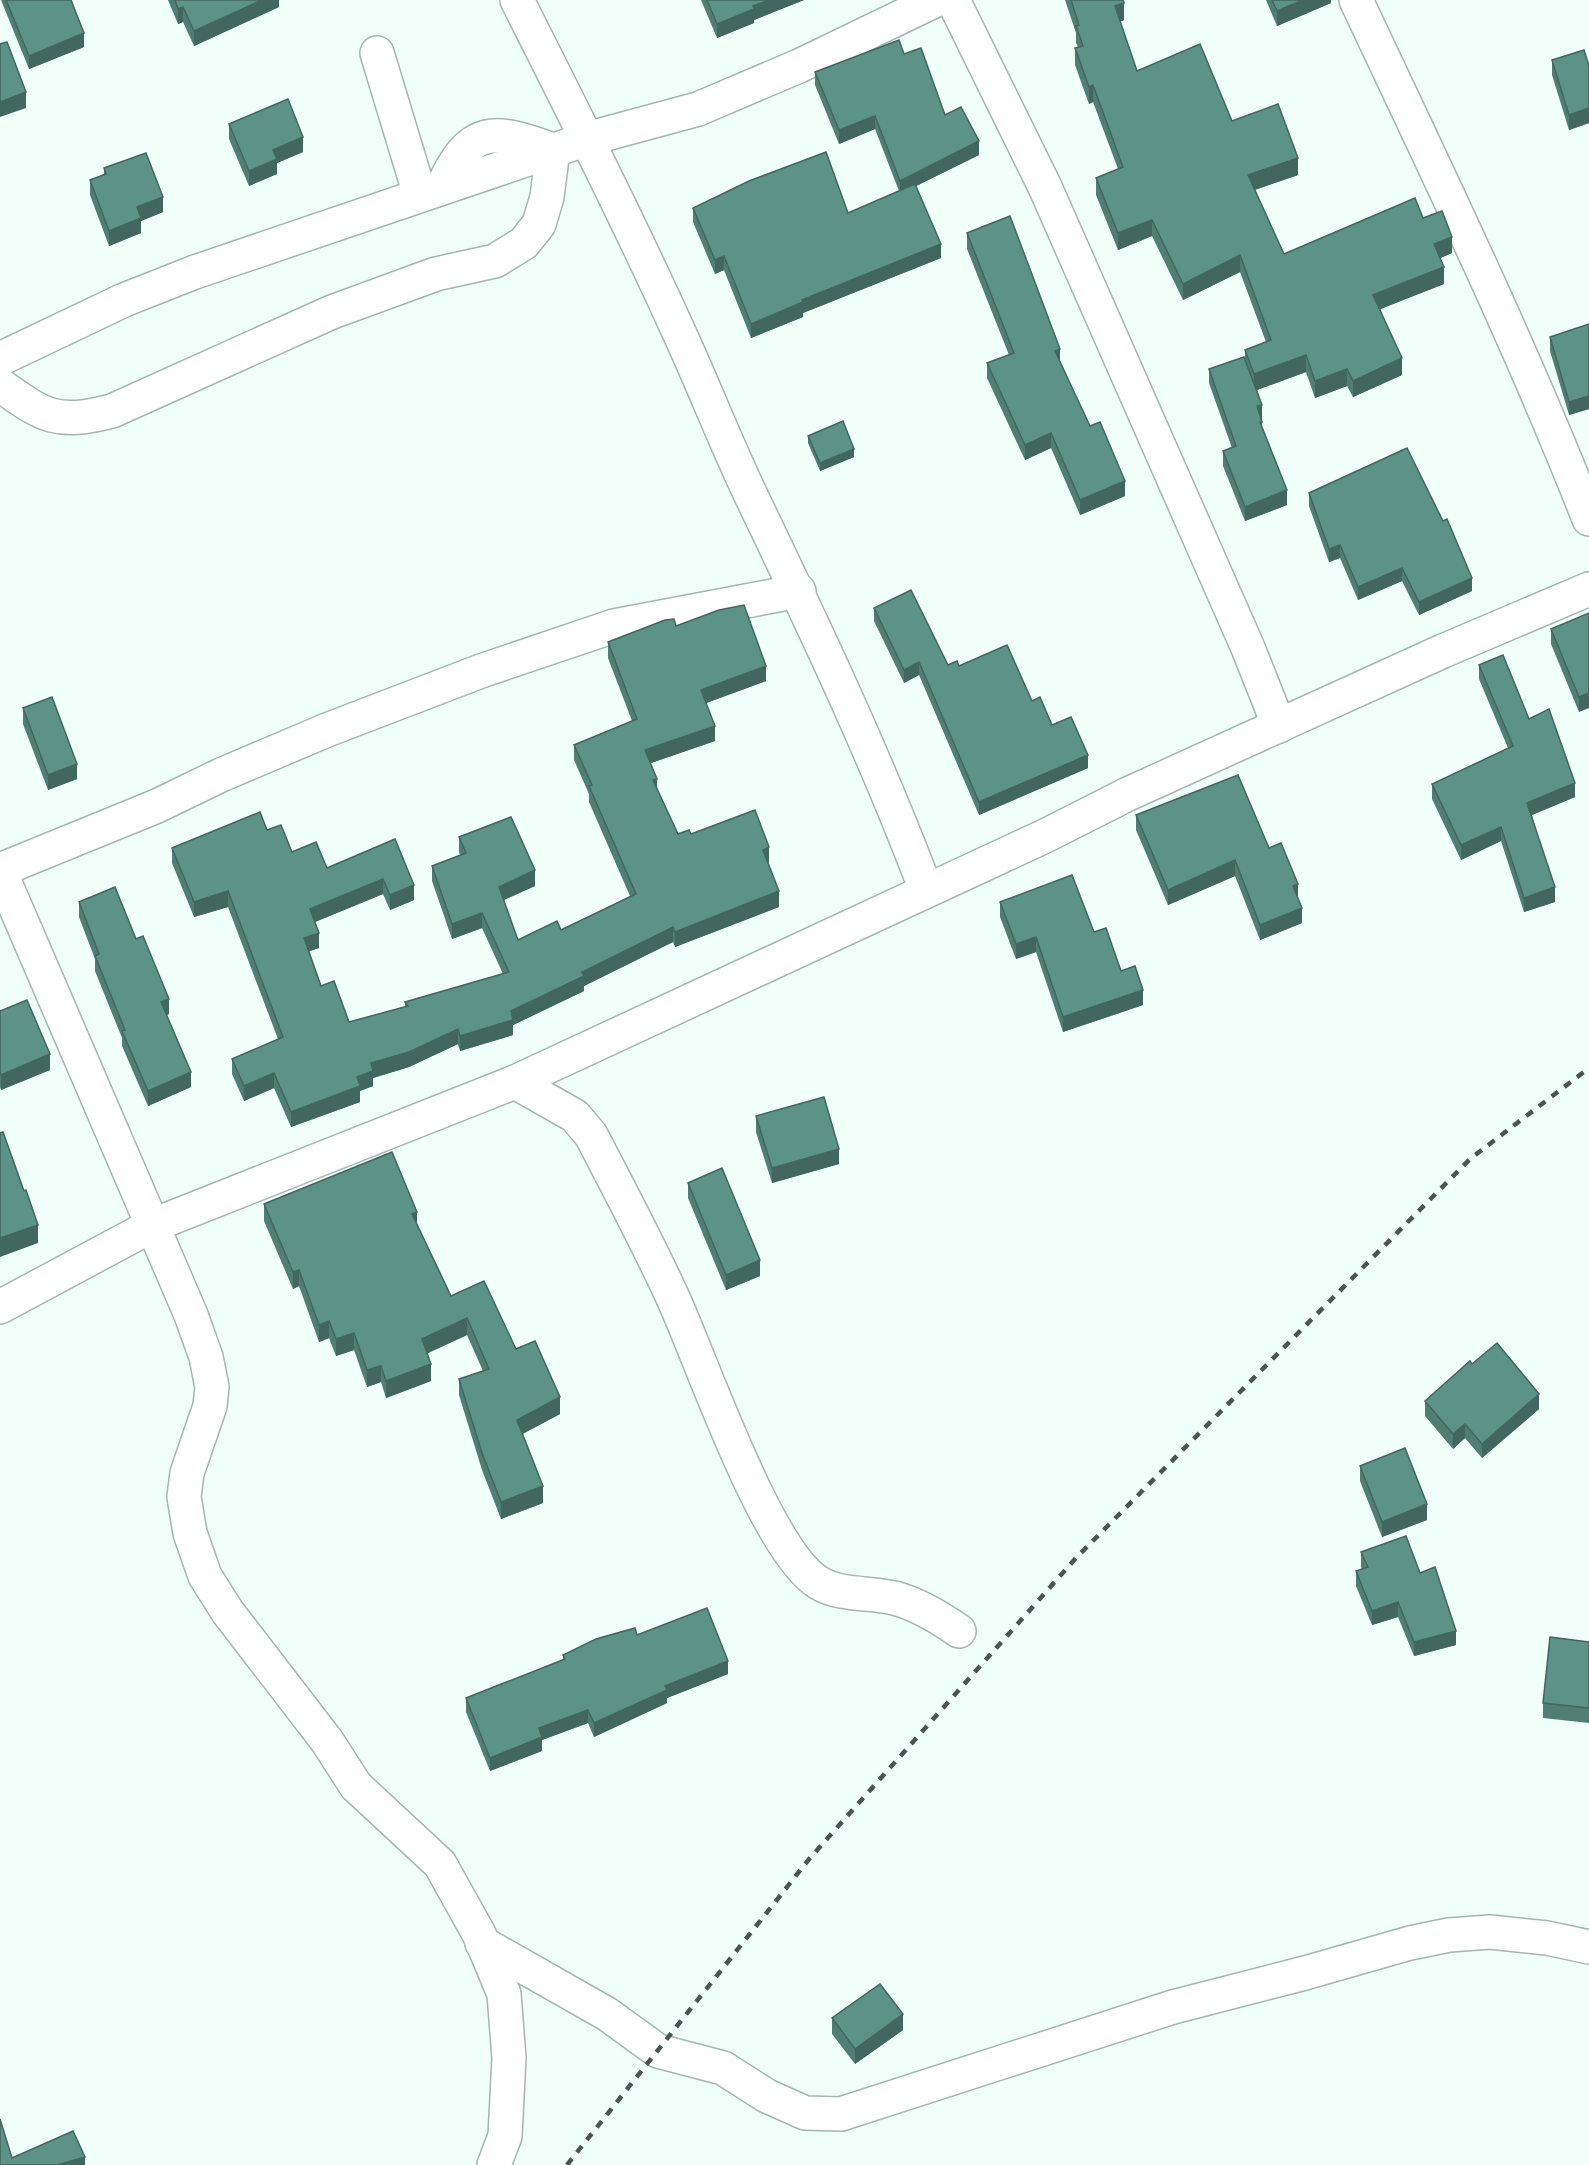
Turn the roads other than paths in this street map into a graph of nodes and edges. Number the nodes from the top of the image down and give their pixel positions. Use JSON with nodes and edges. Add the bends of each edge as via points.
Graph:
{"nodes":[{"id":1,"x":517,"y":0,"type":"edge"},
{"id":2,"x":936,"y":0,"type":"edge"},
{"id":3,"x":953,"y":0,"type":"edge"},
{"id":4,"x":1356,"y":0,"type":"edge"},
{"id":5,"x":377,"y":53,"type":"dead end"},
{"id":6,"x":587,"y":139,"type":"junction"},
{"id":7,"x":552,"y":150,"type":"junction"},
{"id":8,"x":431,"y":191,"type":"junction"},
{"id":9,"x":0,"y":359,"type":"edge"},
{"id":10,"x":0,"y":385,"type":"edge"},
{"id":11,"x":1589,"y":519,"type":"edge"},
{"id":12,"x":1589,"y":589,"type":"edge"},
{"id":13,"x":799,"y":591,"type":"junction"},
{"id":14,"x":1279,"y":726,"type":"junction"},
{"id":15,"x":0,"y":870,"type":"edge"},
{"id":16,"x":926,"y":890,"type":"junction"},
{"id":17,"x":514,"y":1082,"type":"junction"},
{"id":18,"x":151,"y":1226,"type":"junction"},
{"id":19,"x":0,"y":1307,"type":"edge"},
{"id":20,"x":959,"y":1631,"type":"dead end"},
{"id":21,"x":482,"y":1943,"type":"junction"},
{"id":22,"x":1589,"y":1947,"type":"edge"},
{"id":23,"x":494,"y":2165,"type":"edge"}],
"edges":[{"from":1,"to":6,"type":"street"},
{"from":2,"to":6,"type":"street","via":[[698,109]]},
{"from":3,"to":14,"type":"street","via":[[1045,187]]},
{"from":4,"to":11,"type":"street","via":[[1471,243]]},
{"from":5,"to":8,"type":"street"},
{"from":6,"to":7,"type":"street"},
{"from":6,"to":13,"type":"street"},
{"from":7,"to":8,"type":"street"},
{"from":7,"to":10,"type":"street","via":[[547,197],[539,224],[524,243],[495,261],[436,274],[332,312],[102,414],[58,418]]},
{"from":8,"to":9,"type":"street","via":[[134,296]]},
{"from":12,"to":14,"type":"street"},
{"from":13,"to":15,"type":"street","via":[[614,626],[481,671],[221,774],[157,806]]},
{"from":13,"to":16,"type":"street","via":[[901,822]]},
{"from":14,"to":16,"type":"street"},
{"from":15,"to":18,"type":"street"},
{"from":16,"to":17,"type":"street"},
{"from":17,"to":18,"type":"street"},
{"from":17,"to":20,"type":"street","via":[[575,1116],[591,1135],[673,1298],[768,1517],[790,1553],[819,1583],[917,1605]]},
{"from":18,"to":19,"type":"street"},
{"from":18,"to":21,"type":"street","via":[[191,1315],[212,1387],[210,1406],[187,1473],[184,1497],[190,1533],[205,1576],[356,1786],[440,1864]]},
{"from":21,"to":22,"type":"street","via":[[607,2014],[658,2051],[723,2068],[767,2096],[805,2113],[841,2114],[1173,2007],[1410,1943],[1490,1932]]},
{"from":21,"to":23,"type":"street","via":[[504,1994],[509,2058],[505,2136]]}]}
